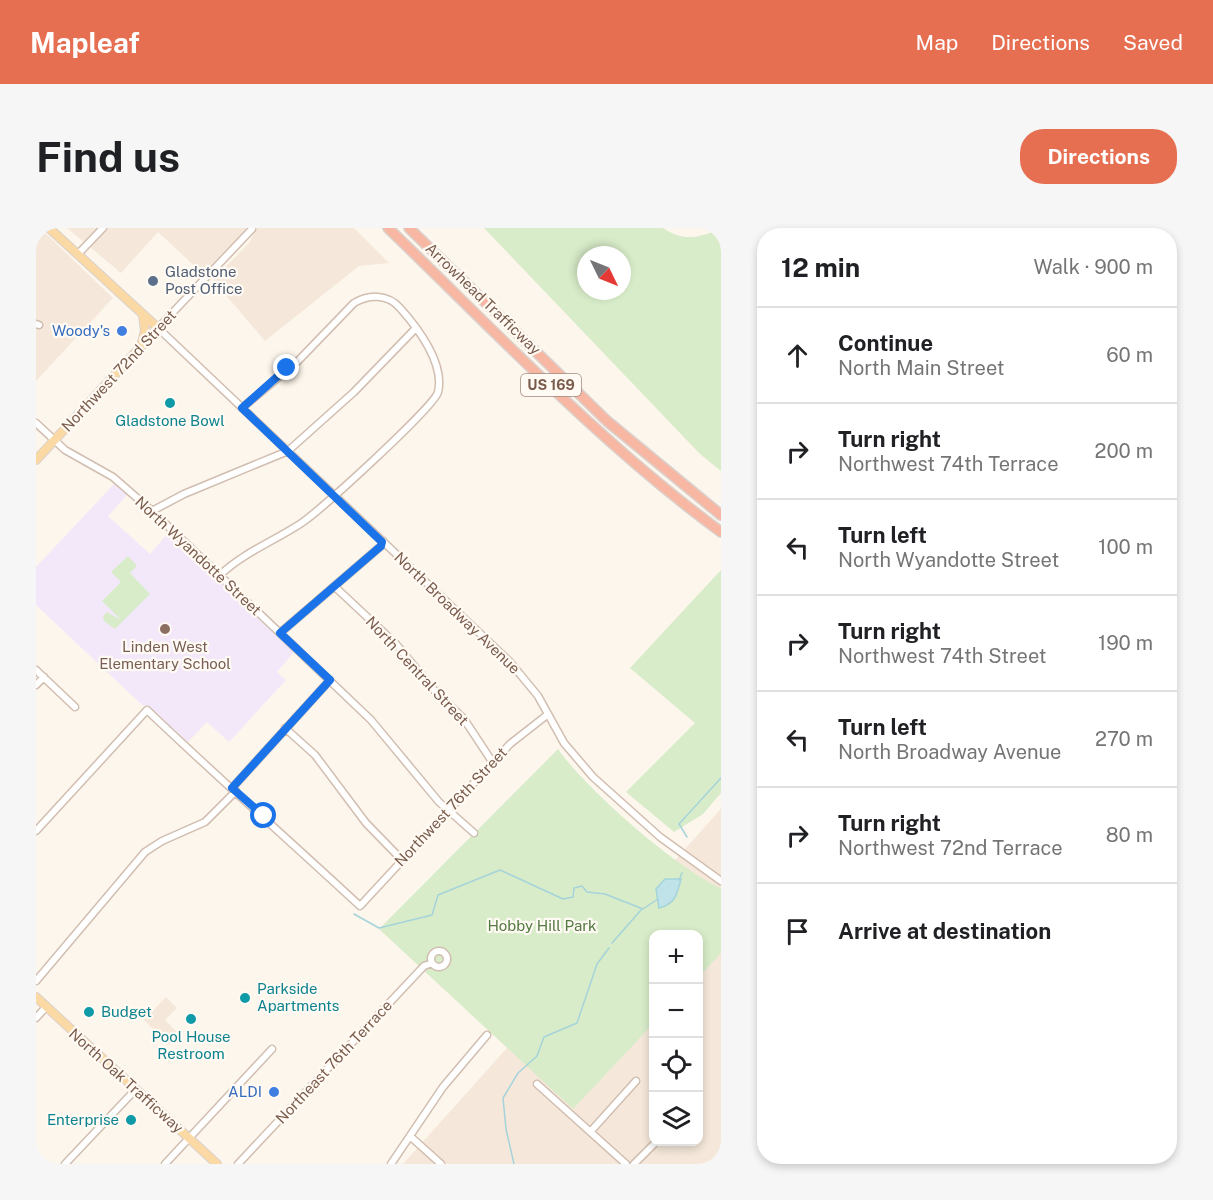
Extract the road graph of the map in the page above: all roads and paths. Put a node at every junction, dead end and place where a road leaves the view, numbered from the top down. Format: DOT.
graph roads {
  1 [pos="50,228"];
  2 [pos="103,228"];
  3 [pos="388,228"];
  4 [pos="409,228"];
  5 [pos="252,229"];
  6 [pos="78,254"];
  7 [pos="143,315"];
  8 [pos="158,328"];
  9 [pos="415,329"];
  10 [pos="140,347"];
  11 [pos="242,408"];
  12 [pos="36,423"];
  13 [pos="54,440"];
  14 [pos="288,451"];
  15 [pos="36,460"];
  16 [pos="335,496"];
  17 [pos="152,511"];
  18 [pos="721,514"];
  19 [pos="721,532"];
  20 [pos="382,542"];
  21 [pos="219,575"];
  22 [pos="333,586"];
  23 [pos="280,633"];
  24 [pos="36,670"];
  25 [pos="44,677"];
  26 [pos="330,680"];
  27 [pos="36,685"];
  28 [pos="75,707"];
  29 [pos="548,715"];
  30 [pos="285,728"];
  31 [pos="493,763"];
  32 [pos="234,789"];
  33 [pos="449,810"];
  34 [pos="36,831"];
  35 [pos="474,833"];
  36 [pos="402,860"];
  37 [pos="721,880"];
  38 [pos="432,963"];
  39 [pos="36,981"];
  40 [pos="36,997"];
  41 [pos="46,1007"];
  42 [pos="36,1018"];
  43 [pos="487,1035"];
  44 [pos="272,1049"];
  45 [pos="636,1081"];
  46 [pos="537,1084"];
  47 [pos="136,1089"];
  48 [pos="591,1131"];
  49 [pos="411,1137"];
  50 [pos="190,1139"];
  51 [pos="652,1146"];
  52 [pos="721,1160"];
  53 [pos="65,1164"];
  54 [pos="165,1164"];
  55 [pos="217,1164"];
  56 [pos="238,1164"];
  57 [pos="391,1164"];
  58 [pos="441,1164"];
  59 [pos="626,1164"];
  60 [pos="634,1164"];
  61 [pos="717,1164"];
  1 -- 6 [label="main road, North Broadway Avenue"];
  2 -- 6 [label="street"];
  3 -- 19 [label="highway, Arrowhead Trafficway / US 169"];
  4 -- 18 [label="highway, Arrowhead Trafficway / US 169"];
  5 -- 8 [label="street, Northwest 72nd Street"];
  6 -- 7 [label="main road, North Broadway Avenue"];
  7 -- 8 [label="main road, North Broadway Avenue"];
  7 -- 10 [label="main road"];
  8 -- 10 [label="main road, Northwest 72nd Street"];
  8 -- 11 [label="street, North Broadway Avenue"];
  9 -- 11 [label="street"];
  9 -- 14 [label="street"];
  9 -- 16 [label="street"];
  10 -- 13 [label="main road, Northwest 72nd Street"];
  11 -- 14 [label="street, North Broadway Avenue"];
  12 -- 13 [label="street, North Wyandotte Street"];
  13 -- 15 [label="main road, Northwest 72nd Street"];
  13 -- 17 [label="street, North Wyandotte Street"];
  14 -- 16 [label="street, North Broadway Avenue"];
  14 -- 17 [label="street"];
  16 -- 20 [label="street, North Broadway Avenue"];
  16 -- 21 [label="street"];
  17 -- 21 [label="street, North Wyandotte Street"];
  20 -- 22 [label="street"];
  20 -- 29 [label="street, North Broadway Avenue"];
  21 -- 23 [label="street, North Wyandotte Street"];
  22 -- 23 [label="street"];
  22 -- 31 [label="street, North Central Street"];
  23 -- 26 [label="street, North Wyandotte Street"];
  24 -- 25 [label="street"];
  25 -- 27 [label="street"];
  25 -- 28 [label="street"];
  26 -- 30 [label="street"];
  26 -- 33 [label="street, North Wyandotte Street"];
  29 -- 31 [label="street, Northwest 76th Street"];
  29 -- 37 [label="street, North Broadway Avenue"];
  30 -- 32 [label="street"];
  30 -- 36 [label="street"];
  31 -- 33 [label="street, Northwest 76th Street"];
  32 -- 34 [label="street"];
  32 -- 36 [label="street, Northwest 76th Street"];
  32 -- 39 [label="street"];
  33 -- 35 [label="street, North Wyandotte Street"];
  33 -- 36 [label="street, Northwest 76th Street"];
  38 -- 56 [label="street, Northeast 76th Terrace"];
  40 -- 41 [label="main road, North Oak Trafficway"];
  41 -- 42 [label="street"];
  41 -- 47 [label="main road, North Oak Trafficway"];
  43 -- 49 [label="street"];
  44 -- 50 [label="street"];
  45 -- 48 [label="street"];
  46 -- 48 [label="street"];
  47 -- 50 [label="main road, North Oak Trafficway"];
  47 -- 53 [label="street"];
  48 -- 59 [label="street"];
  49 -- 57 [label="street"];
  49 -- 58 [label="street"];
  50 -- 54 [label="street"];
  50 -- 55 [label="main road, North Oak Trafficway"];
  51 -- 60 [label="street"];
  52 -- 61 [label="street"];
}
